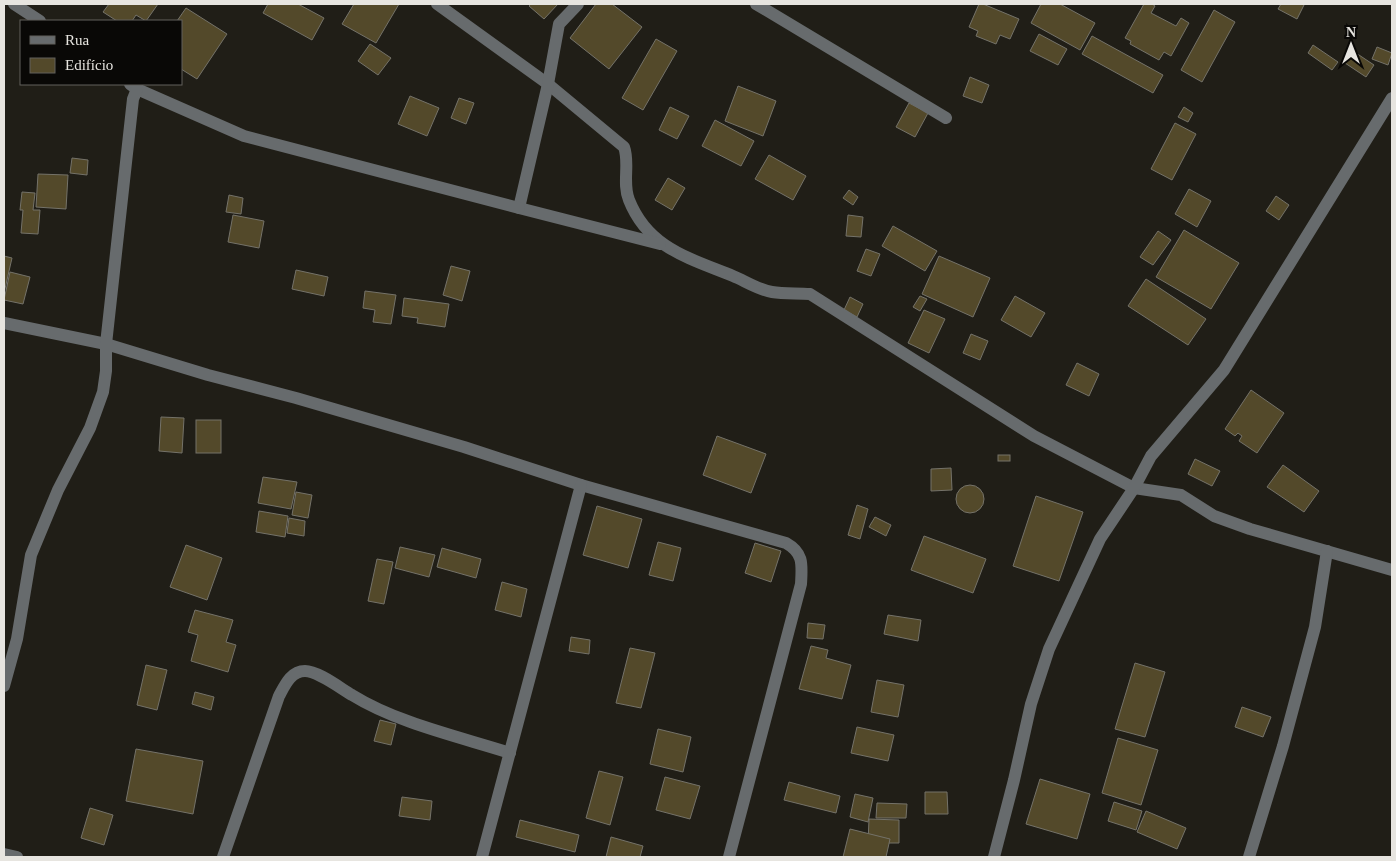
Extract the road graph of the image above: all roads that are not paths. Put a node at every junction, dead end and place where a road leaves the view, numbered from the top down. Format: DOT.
graph roads {
  1 [pos="14,4"];
  2 [pos="437,4"];
  3 [pos="578,4"];
  4 [pos="756,4"];
  5 [pos="38,20"];
  6 [pos="548,84"];
  7 [pos="133,86"];
  8 [pos="1392,98"];
  9 [pos="946,118"];
  10 [pos="519,208"];
  11 [pos="662,244"];
  12 [pos="4,323"];
  13 [pos="106,344"];
  14 [pos="581,485"];
  15 [pos="1134,488"];
  16 [pos="1327,551"];
  17 [pos="1392,570"];
  18 [pos="4,686"];
  19 [pos="510,753"];
  20 [pos="4,854"];
  21 [pos="17,857"];
  22 [pos="223,857"];
  23 [pos="482,857"];
  24 [pos="729,857"];
  25 [pos="994,857"];
  26 [pos="1249,857"];
  1 -- 5 [label="street"];
  2 -- 6 [label="street"];
  3 -- 6 [label="street"];
  4 -- 9 [label="street"];
  6 -- 10 [label="street"];
  6 -- 11 [label="street"];
  7 -- 10 [label="street"];
  7 -- 13 [label="street"];
  8 -- 15 [label="street"];
  10 -- 11 [label="street"];
  11 -- 15 [label="street"];
  12 -- 13 [label="street"];
  13 -- 14 [label="street"];
  13 -- 18 [label="street"];
  14 -- 19 [label="street"];
  14 -- 24 [label="street"];
  15 -- 16 [label="street"];
  15 -- 25 [label="street"];
  16 -- 17 [label="street"];
  16 -- 26 [label="street"];
  19 -- 22 [label="street"];
  19 -- 23 [label="street"];
  20 -- 21 [label="street"];
}
